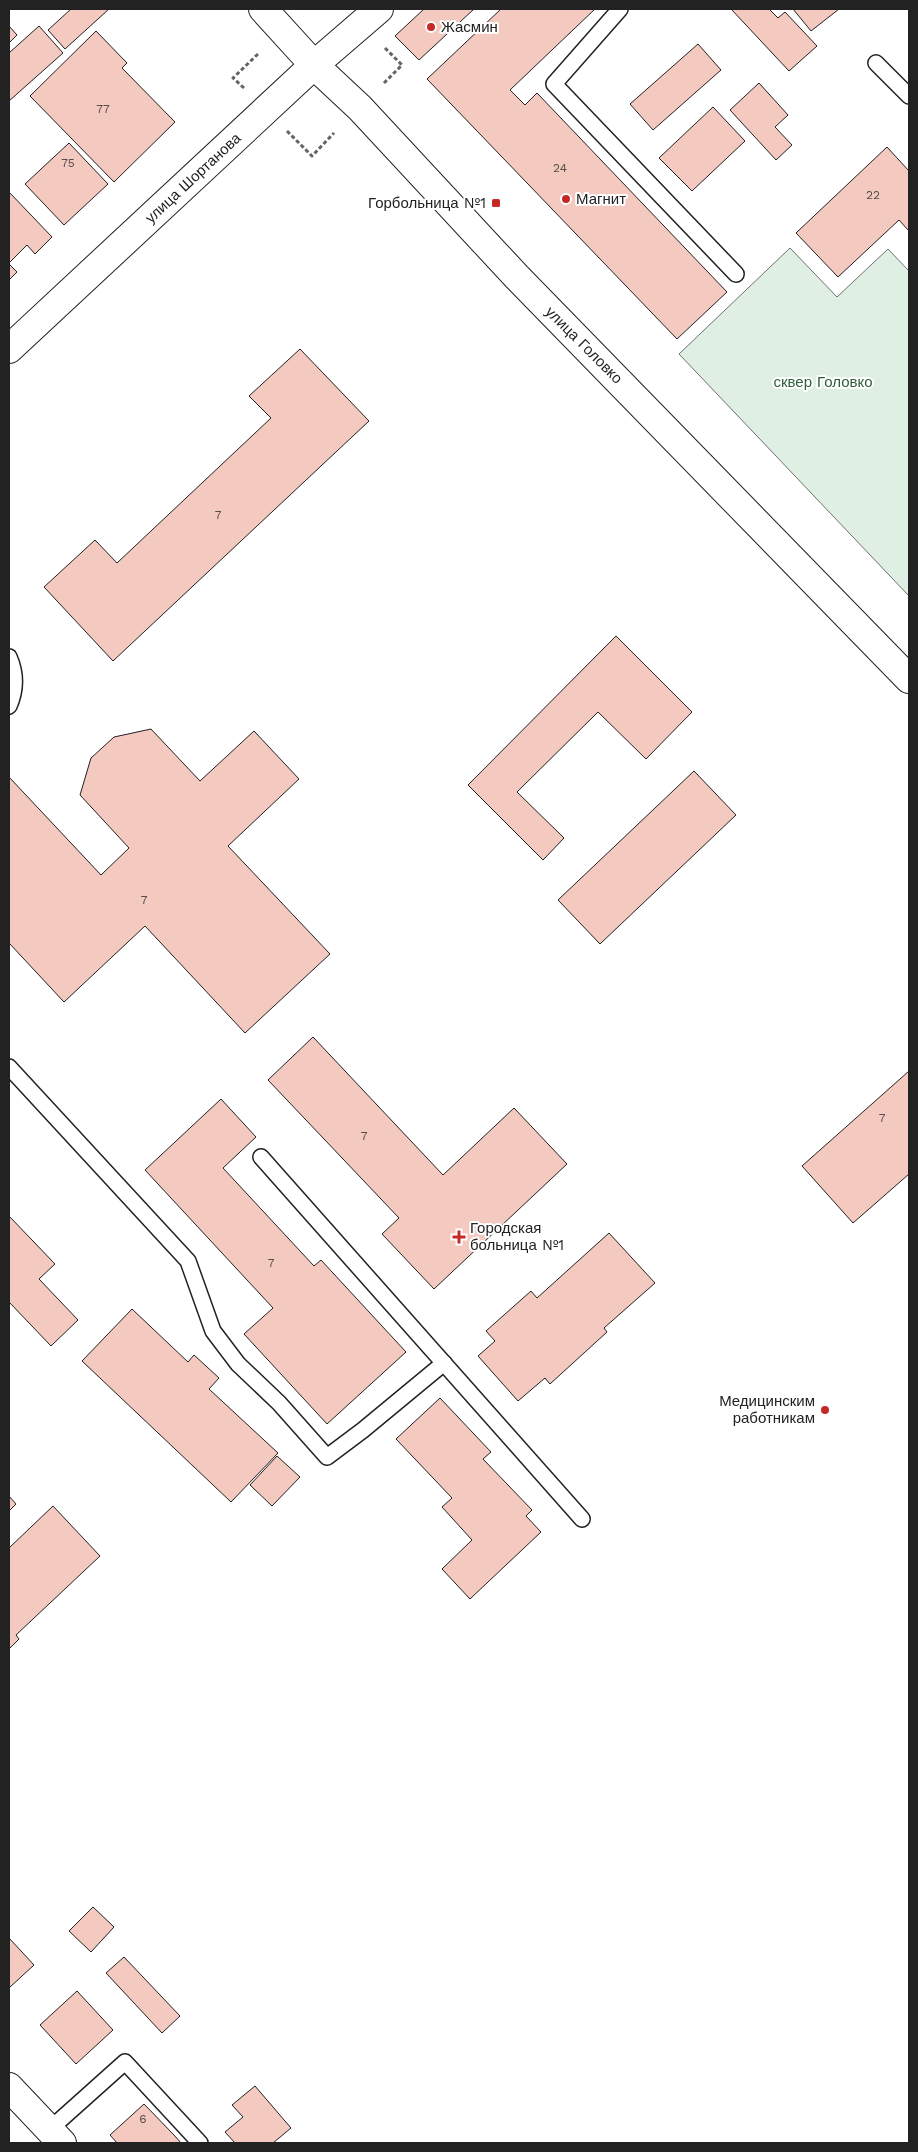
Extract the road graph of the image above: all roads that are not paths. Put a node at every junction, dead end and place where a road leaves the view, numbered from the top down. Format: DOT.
graph roads {
  1 [pos="262,9"];
  2 [pos="379,9"];
  3 [pos="620,9"];
  4 [pos="876,62"];
  5 [pos="314,64"];
  6 [pos="909,96"];
  7 [pos="736,274"];
  8 [pos="9,349"];
  9 [pos="9,657"];
  10 [pos="909,679"];
  11 [pos="9,706"];
  12 [pos="9,1067"];
  13 [pos="261,1157"];
  14 [pos="444,1363"];
  15 [pos="582,1520"];
  16 [pos="9,2087"];
  17 [pos="56,2137"];
  18 [pos="200,2143"];
  1 -- 5 [label="street, улица Головко"];
  2 -- 5 [label="street, улица Шортанова"];
  3 -- 7 [label="lane"];
  4 -- 6 [label="lane"];
  5 -- 8 [label="street, улица Шортанова"];
  5 -- 10 [label="street, улица Головко"];
  9 -- 11 [label="lane"];
  12 -- 14 [label="lane"];
  13 -- 14 [label="lane"];
  14 -- 15 [label="lane"];
  16 -- 17 [label="street"];
  17 -- 18 [label="lane"];
}
